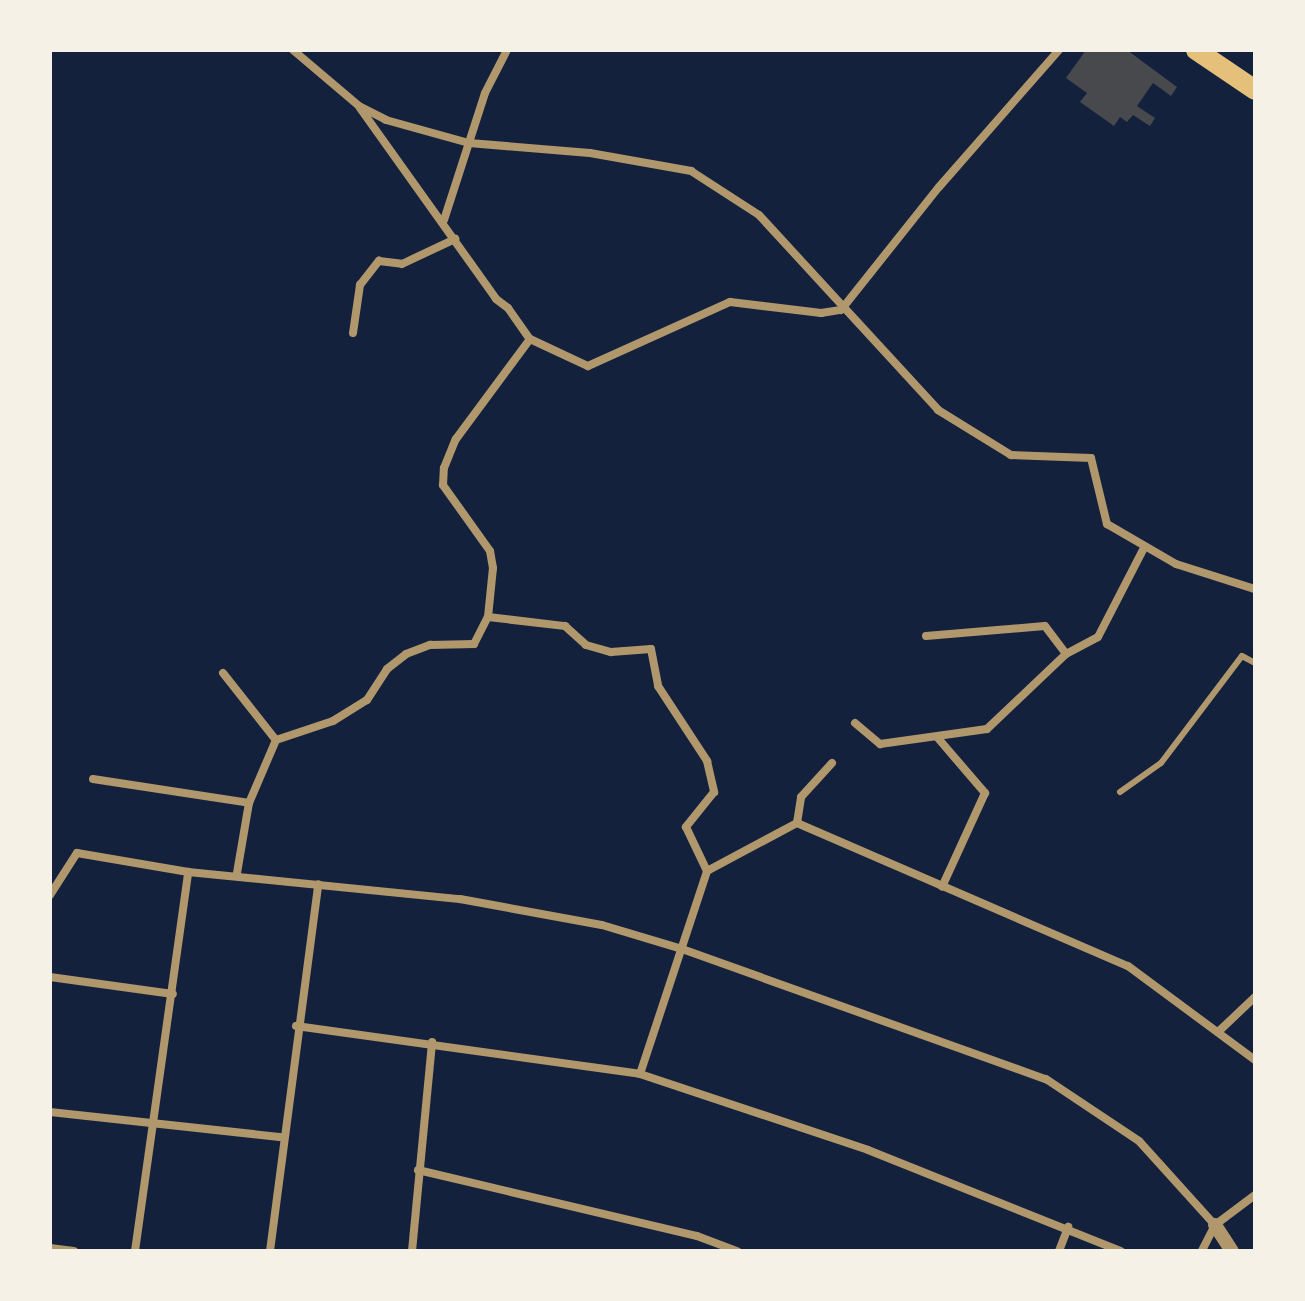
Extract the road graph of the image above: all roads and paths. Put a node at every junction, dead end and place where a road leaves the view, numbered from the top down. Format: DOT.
graph roads {
  1 [pos="293,50"];
  2 [pos="507,50"];
  3 [pos="1059,50"];
  4 [pos="1196,50"];
  5 [pos="1255,90"];
  6 [pos="359,106"];
  7 [pos="469,143"];
  8 [pos="444,220"];
  9 [pos="455,239"];
  10 [pos="841,310"];
  11 [pos="353,333"];
  12 [pos="530,339"];
  13 [pos="1145,546"];
  14 [pos="1255,589"];
  15 [pos="488,617"];
  16 [pos="926,636"];
  17 [pos="1066,654"];
  18 [pos="1255,663"];
  19 [pos="223,673"];
  20 [pos="855,723"];
  21 [pos="937,737"];
  22 [pos="276,740"];
  23 [pos="832,763"];
  24 [pos="93,779"];
  25 [pos="1120,792"];
  26 [pos="249,803"];
  27 [pos="797,823"];
  28 [pos="707,871"];
  29 [pos="188,872"];
  30 [pos="237,873"];
  31 [pos="318,884"];
  32 [pos="942,887"];
  33 [pos="50,895"];
  34 [pos="682,949"];
  35 [pos="50,977"];
  36 [pos="173,994"];
  37 [pos="1255,997"];
  38 [pos="296,1026"];
  39 [pos="1218,1032"];
  40 [pos="432,1042"];
  41 [pos="1255,1060"];
  42 [pos="640,1074"];
  43 [pos="50,1112"];
  44 [pos="152,1121"];
  45 [pos="282,1137"];
  46 [pos="418,1170"];
  47 [pos="1255,1195"];
  48 [pos="1215,1225"];
  49 [pos="1068,1227"];
  50 [pos="50,1248"];
  51 [pos="74,1251"];
  52 [pos="135,1251"];
  53 [pos="270,1251"];
  54 [pos="412,1251"];
  55 [pos="737,1251"];
  56 [pos="1059,1251"];
  57 [pos="1121,1251"];
  58 [pos="1202,1251"];
  59 [pos="1232,1251"];
  1 -- 6 [label="street"];
  2 -- 7 [label="street"];
  3 -- 10 [label="street"];
  4 -- 5 [label="main road"];
  6 -- 7 [label="street"];
  6 -- 8 [label="street"];
  7 -- 8 [label="street"];
  7 -- 10 [label="street"];
  8 -- 9 [label="street"];
  9 -- 11 [label="street"];
  9 -- 12 [label="street"];
  10 -- 12 [label="street"];
  10 -- 13 [label="street"];
  12 -- 15 [label="street"];
  13 -- 14 [label="street"];
  13 -- 17 [label="street"];
  15 -- 22 [label="street"];
  15 -- 28 [label="street"];
  16 -- 17 [label="street"];
  17 -- 21 [label="street"];
  18 -- 25 [label="lane"];
  19 -- 22 [label="street"];
  20 -- 21 [label="street"];
  21 -- 32 [label="street"];
  22 -- 26 [label="street"];
  23 -- 27 [label="street"];
  24 -- 26 [label="street"];
  26 -- 30 [label="street"];
  27 -- 28 [label="street"];
  27 -- 32 [label="street"];
  28 -- 34 [label="street"];
  29 -- 30 [label="street"];
  29 -- 33 [label="street"];
  29 -- 36 [label="street"];
  30 -- 31 [label="street"];
  31 -- 34 [label="street"];
  31 -- 38 [label="street"];
  32 -- 39 [label="street"];
  34 -- 42 [label="street"];
  34 -- 48 [label="street"];
  35 -- 36 [label="street"];
  36 -- 44 [label="street"];
  37 -- 39 [label="street"];
  38 -- 40 [label="street"];
  38 -- 45 [label="street"];
  39 -- 41 [label="street"];
  40 -- 42 [label="street"];
  40 -- 46 [label="street"];
  42 -- 49 [label="street"];
  43 -- 44 [label="street"];
  44 -- 45 [label="street"];
  44 -- 52 [label="street"];
  45 -- 53 [label="street"];
  46 -- 54 [label="street"];
  46 -- 55 [label="street"];
  47 -- 48 [label="street"];
  48 -- 58 [label="street"];
  48 -- 59 [label="street"];
  49 -- 56 [label="street"];
  49 -- 57 [label="street"];
  50 -- 51 [label="street"];
}
